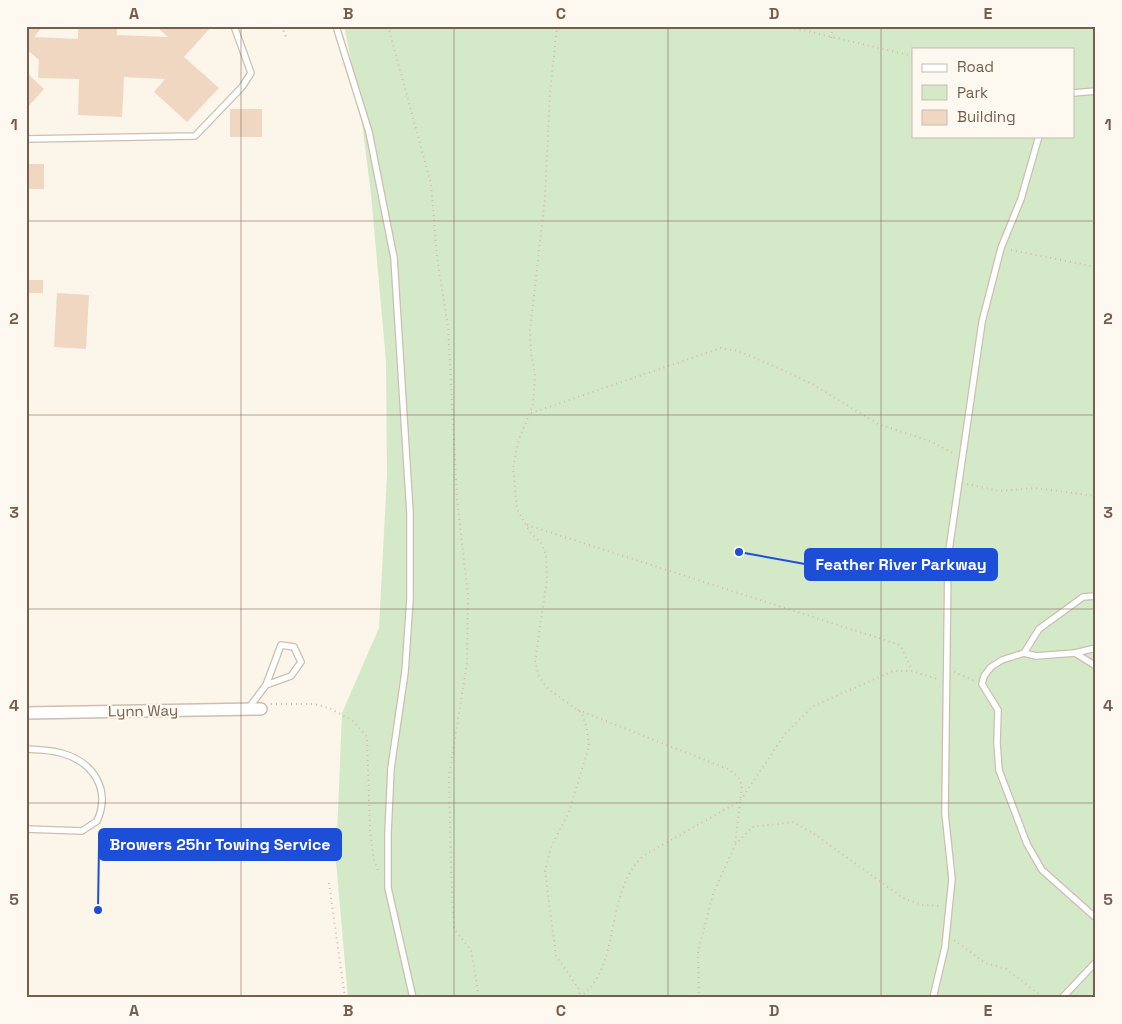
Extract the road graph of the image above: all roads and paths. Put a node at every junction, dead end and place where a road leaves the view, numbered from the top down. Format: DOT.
graph roads {
  1 [pos="234,26"];
  2 [pos="282,26"];
  3 [pos="336,26"];
  4 [pos="388,26"];
  5 [pos="557,26"];
  6 [pos="785,26"];
  7 [pos="833,26"];
  8 [pos="831,38"];
  9 [pos="287,40"];
  10 [pos="912,56"];
  11 [pos="1096,91"];
  12 [pos="1074,93"];
  13 [pos="1039,138"];
  14 [pos="26,139"];
  15 [pos="1001,248"];
  16 [pos="1096,267"];
  17 [pos="529,413"];
  18 [pos="962,458"];
  19 [pos="958,482"];
  20 [pos="1096,496"];
  21 [pos="526,525"];
  22 [pos="1096,596"];
  23 [pos="1096,648"];
  24 [pos="1024,653"];
  25 [pos="1075,653"];
  26 [pos="1096,666"];
  27 [pos="948,669"];
  28 [pos="912,670"];
  29 [pos="948,681"];
  30 [pos="982,684"];
  31 [pos="266,685"];
  32 [pos="248,709"];
  33 [pos="261,709"];
  34 [pos="576,709"];
  35 [pos="26,713"];
  36 [pos="26,749"];
  37 [pos="740,801"];
  38 [pos="26,829"];
  39 [pos="735,845"];
  40 [pos="329,883"];
  41 [pos="388,888"];
  42 [pos="949,907"];
  43 [pos="1096,918"];
  44 [pos="946,934"];
  45 [pos="1096,962"];
  46 [pos="345,998"];
  47 [pos="413,998"];
  48 [pos="479,998"];
  49 [pos="580,998"];
  50 [pos="699,998"];
  51 [pos="933,998"];
  52 [pos="1044,998"];
  53 [pos="1062,998"];
  1 -- 14 [label="lane"];
  2 -- 9 [label="path"];
  3 -- 41 [label="lane"];
  4 -- 48 [label="path"];
  5 -- 17 [label="path"];
  6 -- 8 [label="path"];
  7 -- 8 [label="path"];
  8 -- 10 [label="path"];
  11 -- 12 [label="lane"];
  13 -- 15 [label="lane"];
  15 -- 16 [label="path"];
  15 -- 18 [label="lane"];
  17 -- 18 [label="path"];
  17 -- 21 [label="path"];
  18 -- 19 [label="lane"];
  19 -- 20 [label="path"];
  19 -- 27 [label="lane"];
  21 -- 28 [label="path"];
  21 -- 34 [label="path"];
  22 -- 24 [label="lane"];
  23 -- 25 [label="lane"];
  24 -- 25 [label="lane"];
  24 -- 30 [label="lane"];
  25 -- 26 [label="lane"];
  27 -- 29 [label="lane"];
  27 -- 30 [label="path"];
  28 -- 29 [label="path"];
  28 -- 37 [label="path"];
  29 -- 42 [label="lane"];
  30 -- 43 [label="lane"];
  31 -- 31 [label="lane"];
  31 -- 32 [label="lane"];
  32 -- 33 [label="street, Lynn Way"];
  32 -- 35 [label="street, Lynn Way"];
  33 -- 41 [label="path"];
  34 -- 37 [label="path"];
  34 -- 49 [label="path"];
  36 -- 38 [label="lane"];
  37 -- 39 [label="path"];
  37 -- 49 [label="path"];
  39 -- 42 [label="path"];
  39 -- 50 [label="path"];
  40 -- 46 [label="path"];
  41 -- 47 [label="lane"];
  42 -- 44 [label="lane"];
  44 -- 51 [label="lane"];
  44 -- 52 [label="path"];
  45 -- 53 [label="lane"];
}
